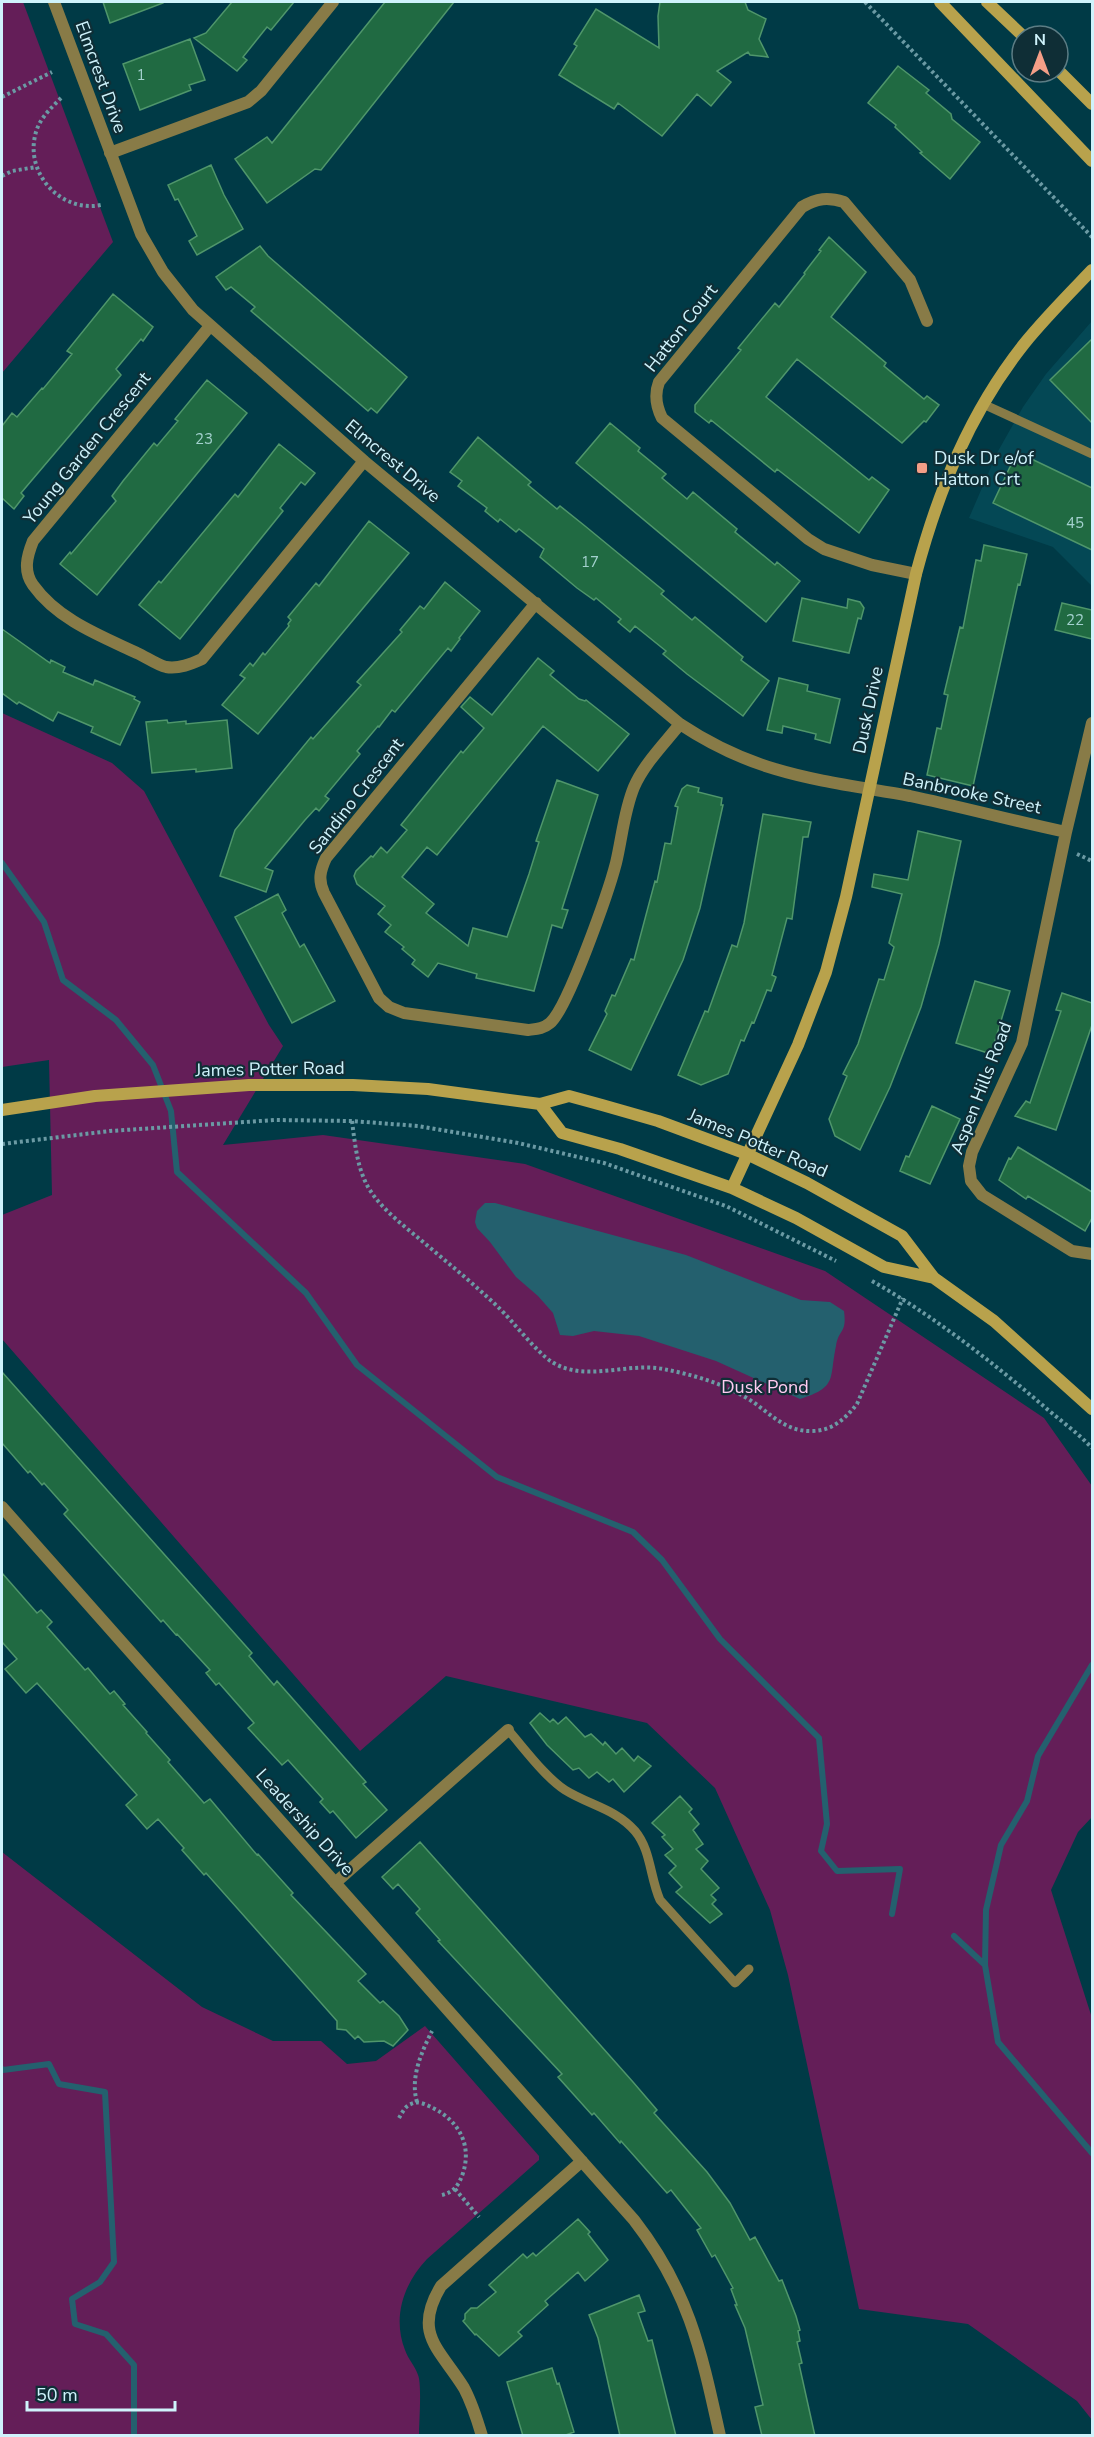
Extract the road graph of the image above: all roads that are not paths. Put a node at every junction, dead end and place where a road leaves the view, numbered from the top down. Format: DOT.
graph roads {
  1 [pos="54,2"];
  2 [pos="333,2"];
  3 [pos="940,2"];
  4 [pos="987,2"];
  5 [pos="1010,24"];
  6 [pos="1070,82"];
  7 [pos="1092,104"];
  8 [pos="110,153"];
  9 [pos="1092,161"];
  10 [pos="1092,270"];
  11 [pos="927,321"];
  12 [pos="210,326"];
  13 [pos="983,404"];
  14 [pos="1092,454"];
  15 [pos="364,461"];
  16 [pos="916,574"];
  17 [pos="536,603"];
  18 [pos="1092,723"];
  19 [pos="680,724"];
  20 [pos="870,789"];
  21 [pos="1066,832"];
  22 [pos="540,1104"];
  23 [pos="2,1110"];
  24 [pos="747,1154"];
  25 [pos="732,1188"];
  26 [pos="1092,1254"];
  27 [pos="934,1278"];
  28 [pos="1092,1408"];
  29 [pos="2,1507"];
  30 [pos="508,1730"];
  31 [pos="335,1883"];
  32 [pos="749,1969"];
  33 [pos="582,2161"];
  34 [pos="482,2436"];
  35 [pos="720,2436"];
  1 -- 8 [label="street, Elmcrest Drive"];
  2 -- 8 [label="street"];
  3 -- 9 [label="main road"];
  4 -- 5 [label="main road"];
  6 -- 7 [label="main road"];
  8 -- 12 [label="street, Elmcrest Drive"];
  10 -- 13 [label="main road, Dusk Drive"];
  11 -- 16 [label="street, Hatton Court"];
  12 -- 15 [label="street, Elmcrest Drive"];
  12 -- 15 [label="street, Young Garden Crescent"];
  13 -- 14 [label="lane"];
  13 -- 16 [label="main road, Dusk Drive"];
  15 -- 17 [label="street, Elmcrest Drive"];
  16 -- 20 [label="main road, Dusk Drive"];
  17 -- 19 [label="street, Elmcrest Drive"];
  17 -- 19 [label="street, Sandino Crescent"];
  18 -- 21 [label="street, Aspen Hills Road"];
  19 -- 20 [label="street, Elmcrest Drive"];
  20 -- 21 [label="street, Banbrooke Street"];
  20 -- 24 [label="main road, Dusk Drive"];
  21 -- 26 [label="street, Aspen Hills Road"];
  22 -- 23 [label="main road, James Potter Road"];
  22 -- 24 [label="main road, James Potter Road"];
  22 -- 25 [label="main road, James Potter Road"];
  24 -- 25 [label="main road, Dusk Drive"];
  24 -- 27 [label="main road, James Potter Road"];
  25 -- 27 [label="main road, James Potter Road"];
  27 -- 28 [label="main road, James Potter Road"];
  29 -- 31 [label="street, Leadership Drive"];
  30 -- 31 [label="street"];
  30 -- 32 [label="lane"];
  31 -- 33 [label="street, Leadership Drive"];
  33 -- 34 [label="street"];
  33 -- 35 [label="street, Leadership Drive"];
}
